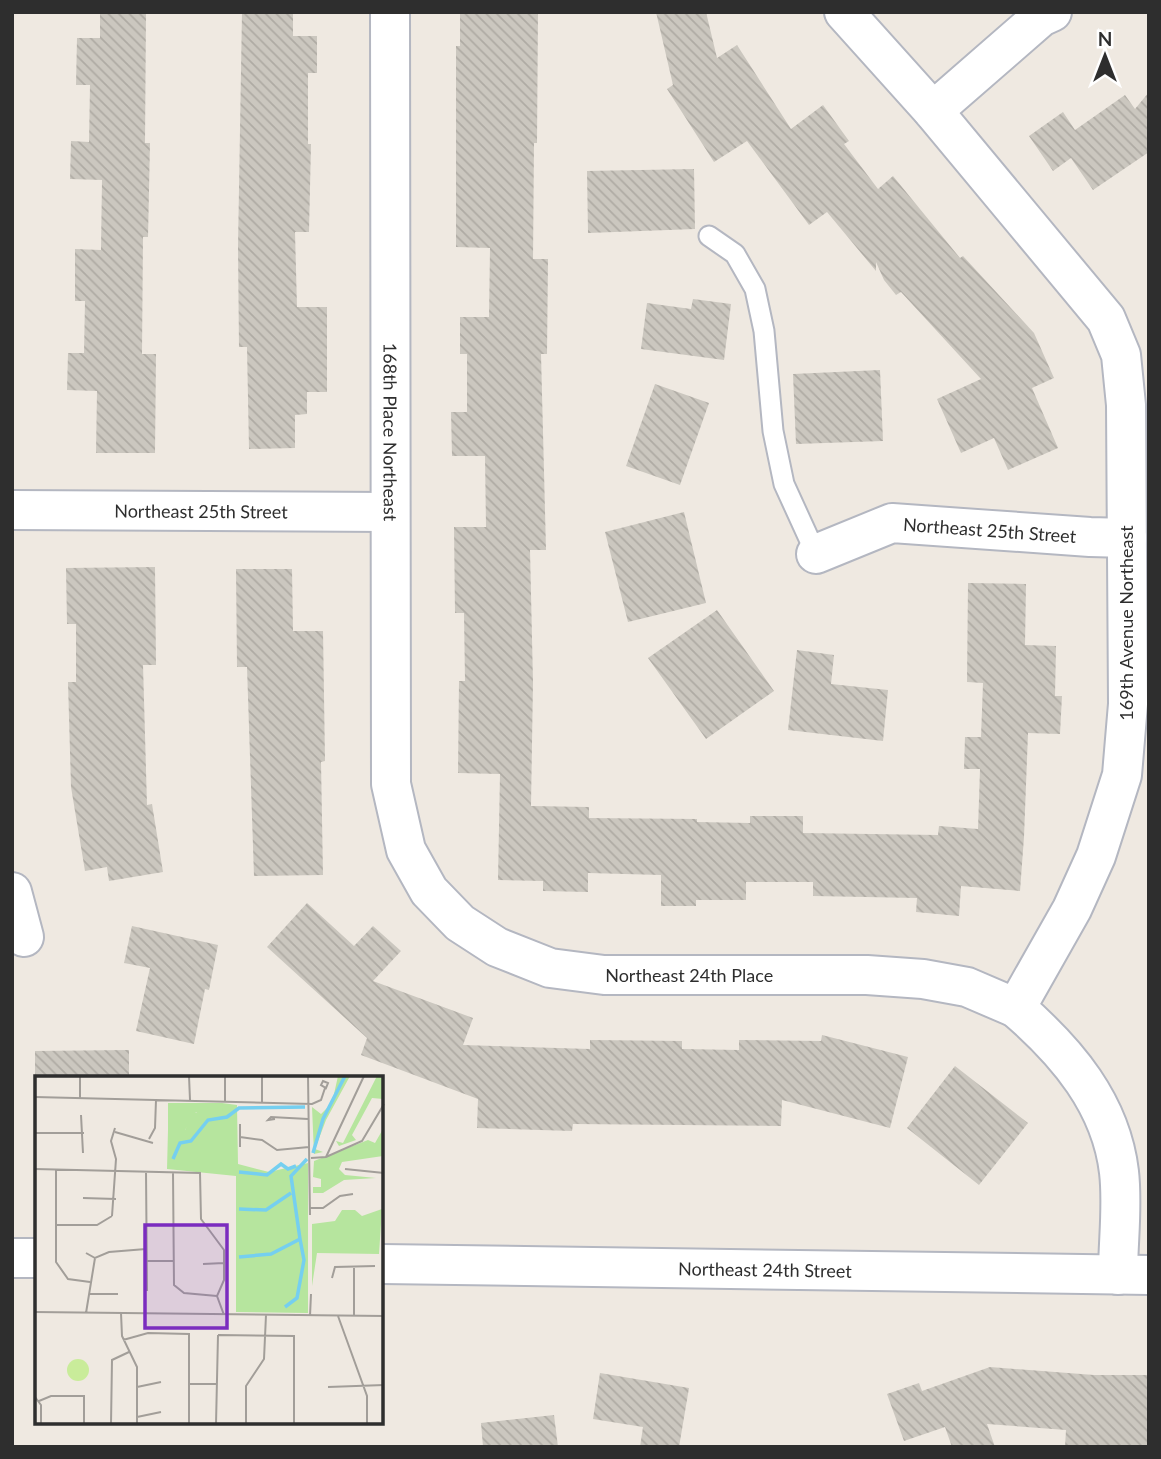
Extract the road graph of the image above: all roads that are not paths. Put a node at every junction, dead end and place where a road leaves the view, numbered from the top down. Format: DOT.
graph roads {
  1 [pos="390,12"];
  2 [pos="844,12"];
  3 [pos="1052,12"];
  4 [pos="933,111"];
  5 [pos="709,236"];
  6 [pos="12,510"];
  7 [pos="389,512"];
  8 [pos="1127,538"];
  9 [pos="816,554"];
  10 [pos="406,850"];
  11 [pos="12,892"];
  12 [pos="24,937"];
  13 [pos="1016,1008"];
  14 [pos="12,1258"];
  15 [pos="35,1258"];
  16 [pos="383,1264"];
  17 [pos="1133,1275"];
  1 -- 7 [label="street, 168th Place Northeast"];
  2 -- 4 [label="street, 169th Avenue Northeast"];
  3 -- 4 [label="street"];
  4 -- 8 [label="street, 169th Avenue Northeast"];
  5 -- 9 [label="lane"];
  6 -- 7 [label="street, Northeast 25th Street"];
  7 -- 10 [label="street, 168th Place Northeast"];
  8 -- 9 [label="street, Northeast 25th Street"];
  8 -- 13 [label="street, 169th Avenue Northeast"];
  10 -- 13 [label="street, Northeast 24th Place"];
  11 -- 12 [label="street"];
  13 -- 17 [label="street"];
  14 -- 15 [label="street"];
  16 -- 17 [label="street, Northeast 24th Street"];
}
